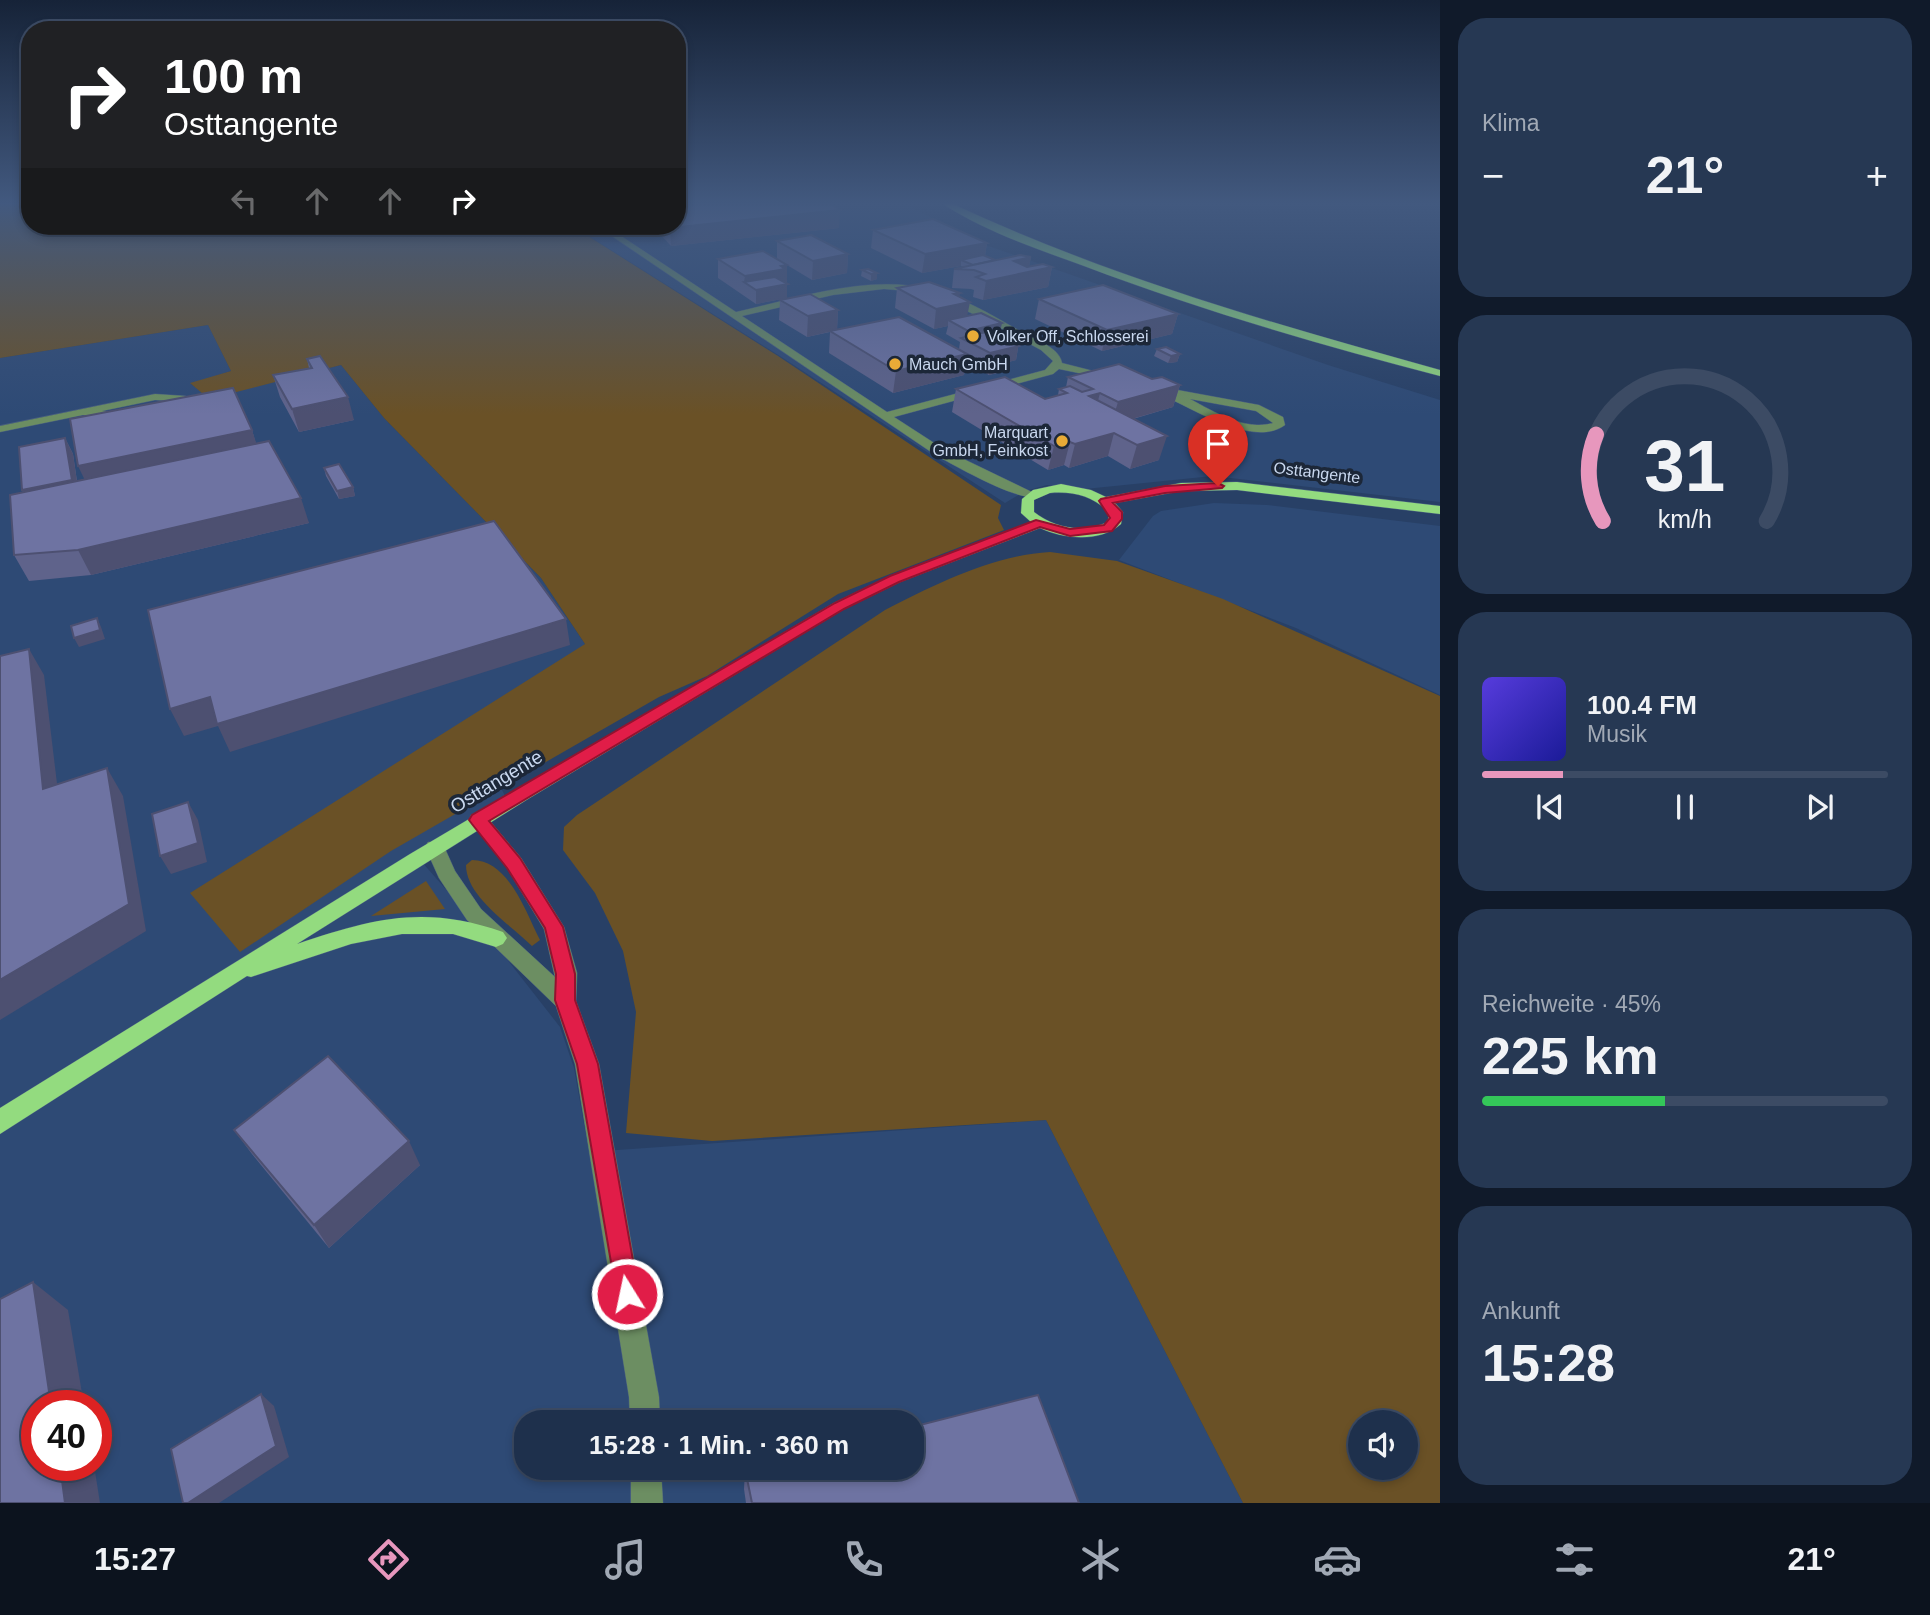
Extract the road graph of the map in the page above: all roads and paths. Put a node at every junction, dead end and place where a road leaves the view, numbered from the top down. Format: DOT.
graph roads {
  1 [pos="673,274"];
  2 [pos="1120,274"];
  3 [pos="735,315"];
  4 [pos="1057,365"];
  5 [pos="1440,373"];
  6 [pos="1121,379"];
  7 [pos="1147,386"];
  8 [pos="1172,393"];
  9 [pos="83,412"];
  10 [pos="884,416"];
  11 [pos="138,420"];
  12 [pos="164,421"];
  13 [pos="0,429"];
  14 [pos="1032,495"];
  15 [pos="1105,501"];
  16 [pos="1440,510"];
  17 [pos="1040,523"];
  18 [pos="478,820"];
  19 [pos="435,847"];
  20 [pos="496,938"];
  21 [pos="225,976"];
  22 [pos="565,1000"];
  23 [pos="0,1122"];
  24 [pos="644,1410"];
  25 [pos="646,1480"];
  26 [pos="647,1503"];
  1 -- 3 [label="street"];
  2 -- 5 [label="main road"];
  3 -- 4 [label="street"];
  3 -- 10 [label="street"];
  4 -- 6 [label="street"];
  4 -- 10 [label="street"];
  7 -- 8 [label="street"];
  8 -- 8 [label="street"];
  9 -- 11 [label="street"];
  9 -- 12 [label="street"];
  9 -- 13 [label="street"];
  10 -- 14 [label="street"];
  14 -- 15 [label="main road, Osttangente"];
  14 -- 17 [label="main road"];
  15 -- 16 [label="main road, Osttangente"];
  15 -- 17 [label="main road"];
  17 -- 18 [label="main road, Osttangente"];
  18 -- 19 [label="main road, Osttangente"];
  18 -- 22 [label="street"];
  19 -- 20 [label="street"];
  19 -- 21 [label="main road, Osttangente"];
  20 -- 21 [label="main road"];
  20 -- 22 [label="street"];
  21 -- 23 [label="main road, Osttangente"];
  22 -- 24 [label="street"];
  25 -- 26 [label="street"];
}
